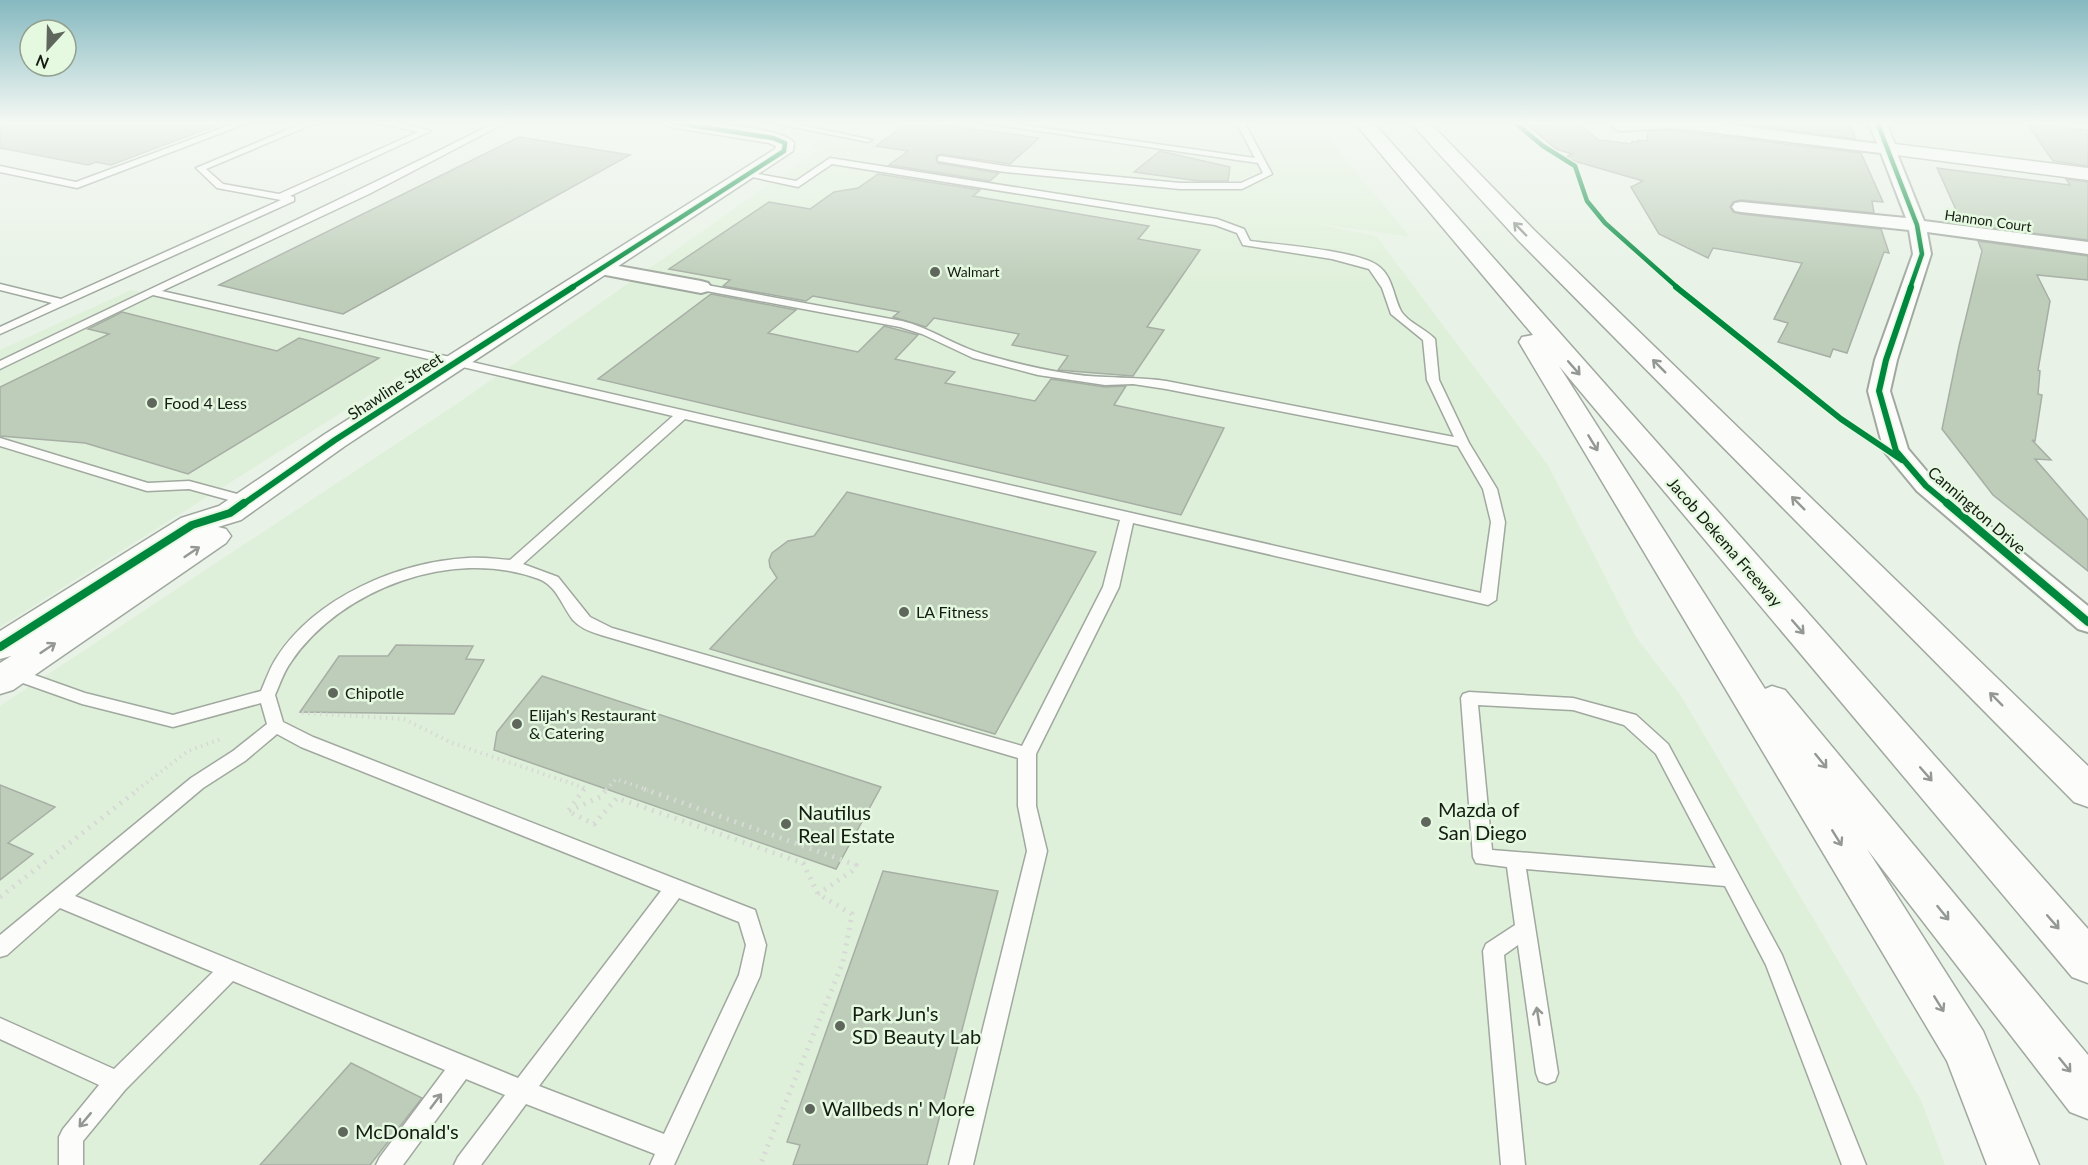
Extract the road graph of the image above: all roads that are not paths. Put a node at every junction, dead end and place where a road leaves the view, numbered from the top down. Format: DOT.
graph roads {
  1 [pos="35,176"];
  2 [pos="100,176"];
  3 [pos="209,176"];
  4 [pos="326,176"];
  5 [pos="397,176"];
  6 [pos="745,176"];
  7 [pos="755,176"];
  8 [pos="809,176"];
  9 [pos="928,176"];
  10 [pos="1085,176"];
  11 [pos="1263,176"];
  12 [pos="1409,176"];
  13 [pos="1470,176"];
  14 [pos="1898,176"];
  15 [pos="280,197"];
  16 [pos="1741,207"];
  17 [pos="1917,225"];
  18 [pos="2088,248"];
  19 [pos="1481,260"];
  20 [pos="602,269"];
  21 [pos="0,287"];
  22 [pos="701,287"];
  23 [pos="153,292"];
  24 [pos="63,303"];
  25 [pos="0,331"];
  26 [pos="459,361"];
  27 [pos="0,365"];
  28 [pos="684,413"];
  29 [pos="0,442"];
  30 [pos="1462,443"];
  31 [pos="238,507"];
  32 [pos="1128,516"];
  33 [pos="514,564"];
  34 [pos="1668,566"];
  35 [pos="2088,622"];
  36 [pos="4,667"];
  37 [pos="267,694"];
  38 [pos="274,722"];
  39 [pos="2038,740"];
  40 [pos="1027,754"];
  41 [pos="2088,759"];
  42 [pos="2088,791"];
  43 [pos="1515,859"];
  44 [pos="1731,878"];
  45 [pos="675,888"];
  46 [pos="58,898"];
  47 [pos="1525,929"];
  48 [pos="0,948"];
  49 [pos="2088,962"];
  50 [pos="230,970"];
  51 [pos="0,1028"];
  52 [pos="462,1065"];
  53 [pos="1547,1073"];
  54 [pos="117,1082"];
  55 [pos="522,1091"];
  56 [pos="2088,1094"];
  57 [pos="666,1156"];
  58 [pos="71,1165"];
  59 [pos="388,1165"];
  60 [pos="466,1165"];
  61 [pos="961,1165"];
  62 [pos="1513,1165"];
  63 [pos="1854,1165"];
  64 [pos="2013,1165"];
  1 -- 2 [label="lane"];
  3 -- 15 [label="lane"];
  4 -- 15 [label="lane"];
  5 -- 23 [label="lane"];
  6 -- 20 [label="main road, Shawline Street"];
  7 -- 8 [label="lane"];
  9 -- 30 [label="lane"];
  10 -- 11 [label="lane"];
  12 -- 19 [label="main road, Jacob Dekema Freeway"];
  39 -- 13 [label="main road, one-way"];
  14 -- 17 [label="street, Cannington Drive"];
  15 -- 24 [label="lane"];
  16 -- 17 [label="street, Hannon Court"];
  17 -- 18 [label="street, Hannon Court"];
  17 -- 35 [label="street, Cannington Drive"];
  19 -- 34 [label="main road, one-way"];
  19 -- 49 [label="main road, Jacob Dekema Freeway, one-way"];
  20 -- 22 [label="street"];
  20 -- 26 [label="main road, Shawline Street"];
  21 -- 24 [label="lane"];
  22 -- 30 [label="lane"];
  23 -- 26 [label="lane"];
  23 -- 27 [label="lane"];
  24 -- 25 [label="lane"];
  26 -- 28 [label="lane"];
  26 -- 31 [label="main road, Shawline Street"];
  28 -- 32 [label="lane"];
  28 -- 33 [label="lane"];
  29 -- 31 [label="lane"];
  30 -- 32 [label="lane"];
  31 -- 36 [label="main road, Shawline Street"];
  32 -- 40 [label="lane"];
  33 -- 37 [label="lane"];
  33 -- 40 [label="lane"];
  34 -- 56 [label="main road, one-way"];
  34 -- 64 [label="main road, one-way"];
  36 -- 37 [label="lane"];
  37 -- 38 [label="lane"];
  38 -- 45 [label="lane"];
  38 -- 46 [label="lane"];
  39 -- 41 [label="main road"];
  39 -- 42 [label="main road"];
  40 -- 61 [label="lane"];
  43 -- 44 [label="lane"];
  43 -- 44 [label="lane"];
  43 -- 47 [label="lane"];
  44 -- 63 [label="lane"];
  45 -- 55 [label="lane"];
  45 -- 57 [label="lane"];
  46 -- 48 [label="lane"];
  46 -- 50 [label="lane"];
  53 -- 47 [label="lane, one-way"];
  47 -- 62 [label="lane"];
  50 -- 52 [label="lane"];
  50 -- 54 [label="lane"];
  51 -- 54 [label="lane"];
  52 -- 55 [label="lane"];
  59 -- 52 [label="lane, one-way"];
  54 -- 58 [label="lane, one-way"];
  55 -- 57 [label="lane"];
  55 -- 60 [label="lane"];
}
